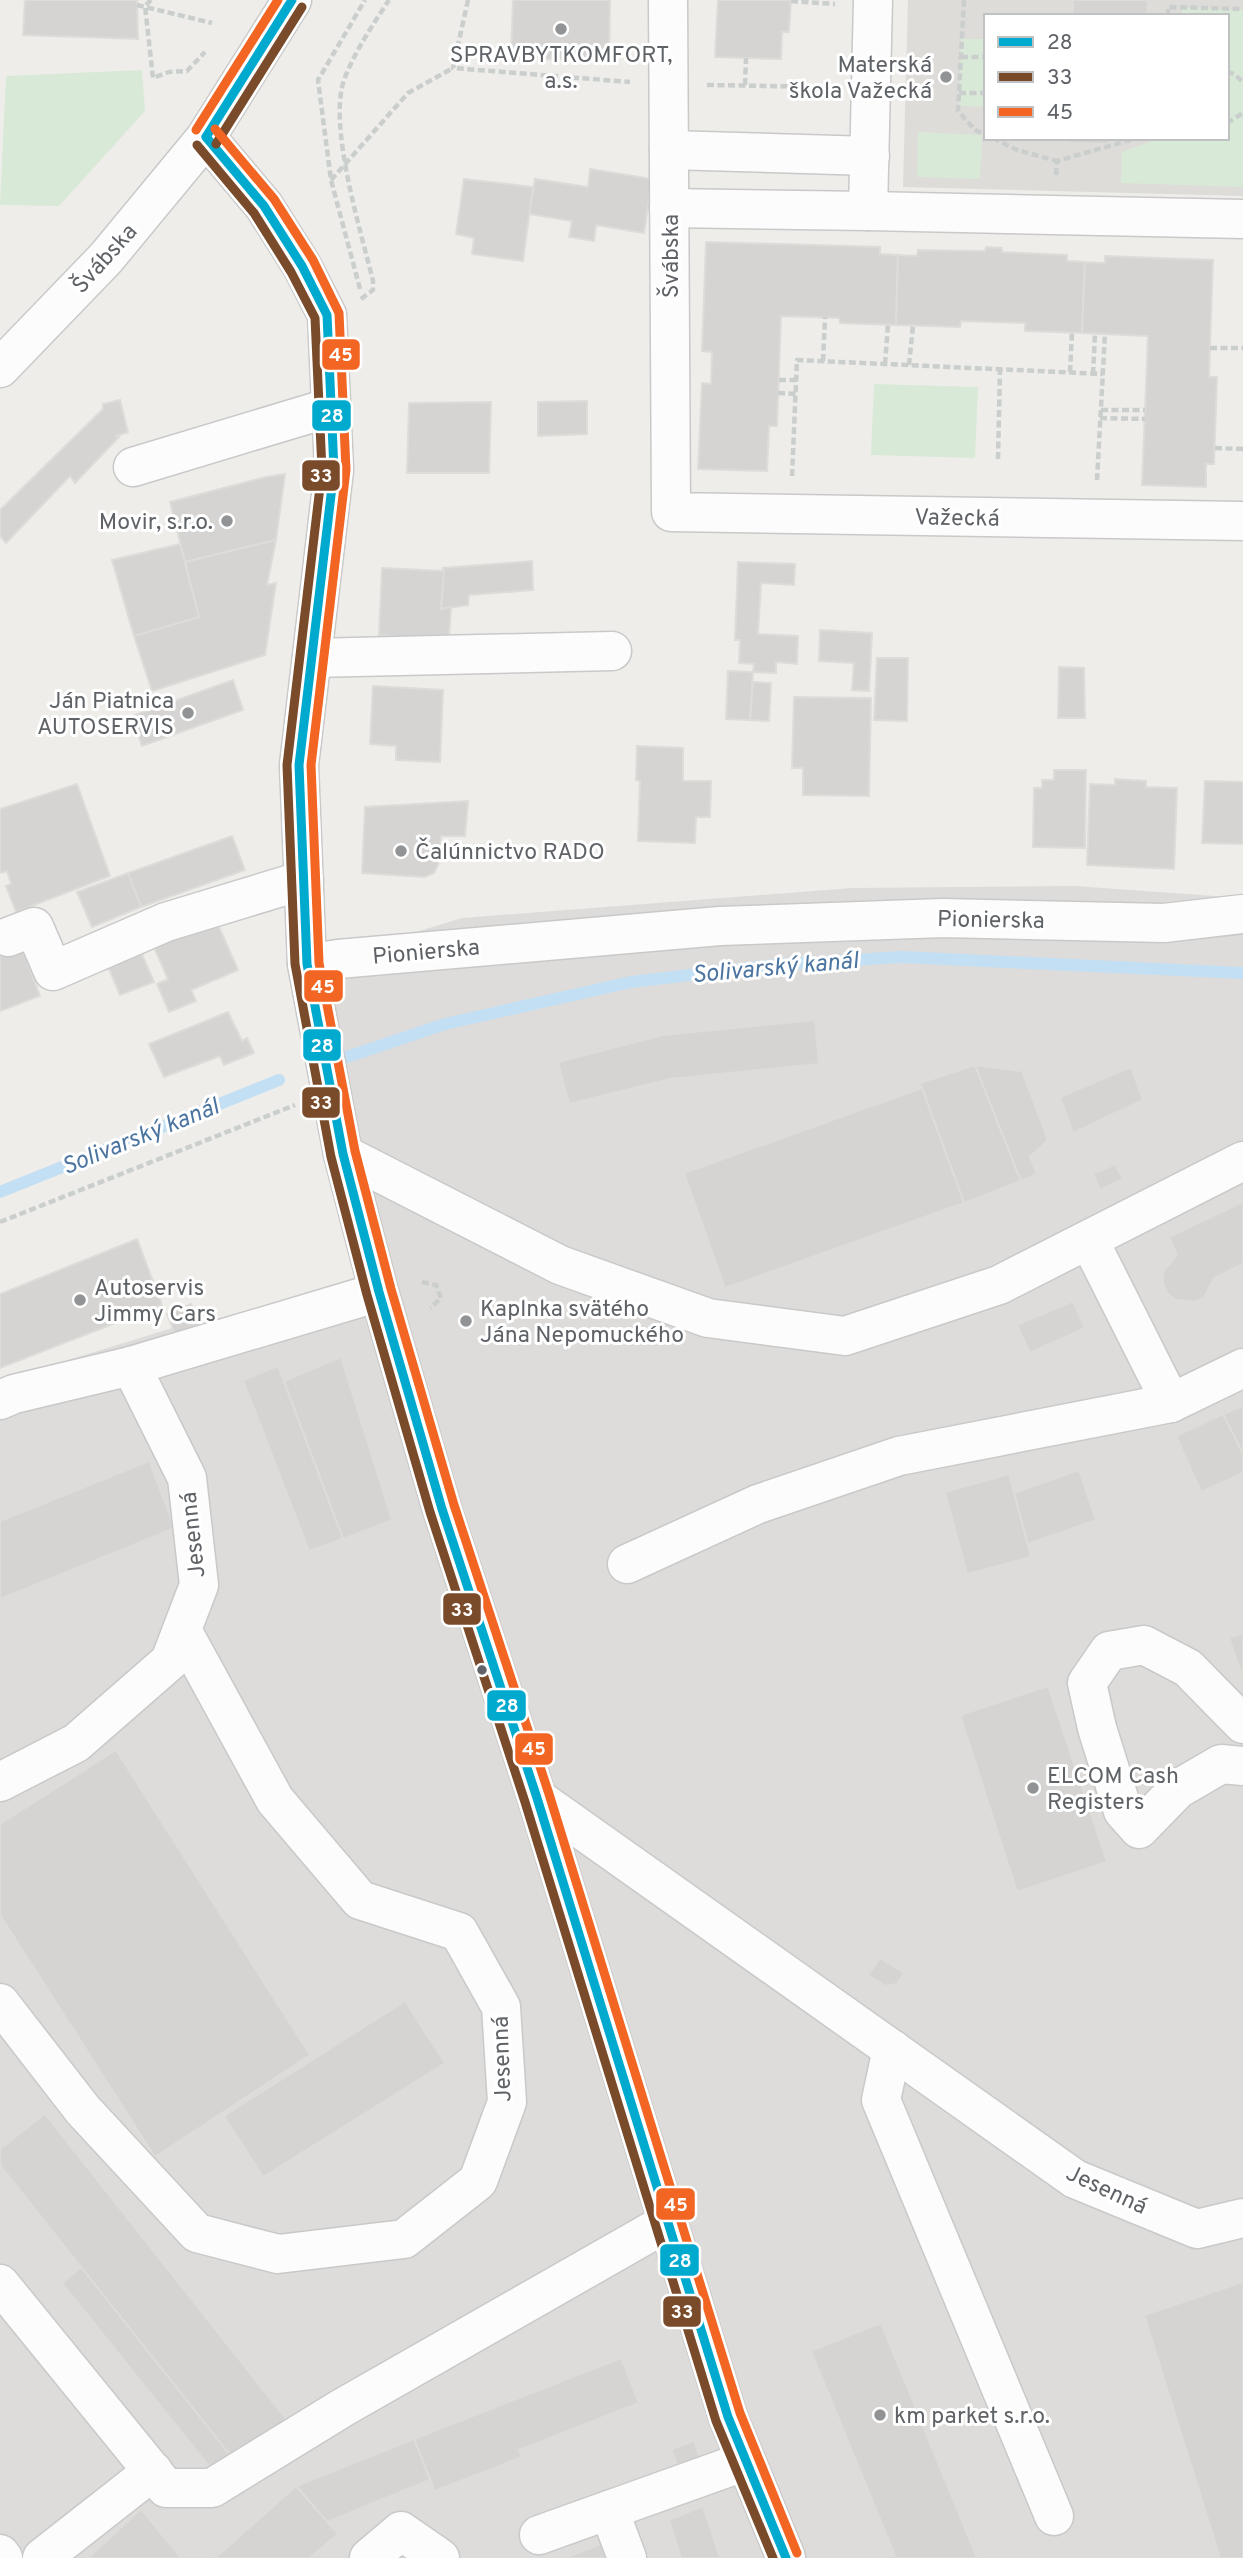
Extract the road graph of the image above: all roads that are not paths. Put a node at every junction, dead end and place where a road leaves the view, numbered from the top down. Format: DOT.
graph roads {
  1 [pos="292,0"];
  2 [pos="668,0"];
  3 [pos="858,2"];
  4 [pos="206,137"];
  5 [pos="669,150"];
  6 [pos="870,156"];
  7 [pos="669,208"];
  8 [pos="868,211"];
  9 [pos="1243,219"];
  10 [pos="0,368"];
  11 [pos="331,407"];
  12 [pos="133,467"];
  13 [pos="671,512"];
  14 [pos="1243,521"];
  15 [pos="612,651"];
  16 [pos="312,658"];
  17 [pos="304,880"];
  18 [pos="1243,914"];
  19 [pos="8,937"];
  20 [pos="307,964"];
  21 [pos="343,1154"];
  22 [pos="1243,1161"];
  23 [pos="1089,1240"];
  24 [pos="379,1292"];
  25 [pos="131,1366"];
  26 [pos="1243,1368"];
  27 [pos="0,1400"];
  28 [pos="1171,1403"];
  29 [pos="627,1564"];
  30 [pos="182,1630"];
  31 [pos="1243,1724"];
  32 [pos="1243,1766"];
  33 [pos="0,1782"];
  34 [pos="537,1798"];
  35 [pos="0,2003"];
  36 [pos="892,2049"];
  37 [pos="1243,2218"];
  38 [pos="668,2222"];
  39 [pos="0,2284"];
  40 [pos="746,2461"];
  41 [pos="153,2471"];
  42 [pos="609,2510"];
  43 [pos="1054,2516"];
  44 [pos="539,2535"];
  45 [pos="43,2558"];
  46 [pos="369,2558"];
  47 [pos="440,2558"];
  48 [pos="627,2558"];
  49 [pos="786,2558"];
  1 -- 4 [label="street, Švábska"];
  2 -- 5 [label="street, Švábska"];
  3 -- 6 [label="street"];
  4 -- 10 [label="street, Švábska"];
  4 -- 11 [label="street"];
  5 -- 6 [label="street"];
  5 -- 7 [label="street, Švábska"];
  6 -- 8 [label="street"];
  7 -- 8 [label="street"];
  7 -- 13 [label="street, Švábska"];
  8 -- 9 [label="street"];
  11 -- 12 [label="street"];
  11 -- 16 [label="street"];
  13 -- 14 [label="street, Važecká"];
  15 -- 16 [label="street"];
  16 -- 17 [label="street"];
  17 -- 19 [label="street"];
  17 -- 20 [label="street"];
  18 -- 20 [label="street, Pionierska"];
  20 -- 21 [label="street"];
  21 -- 23 [label="street"];
  21 -- 24 [label="street"];
  22 -- 23 [label="street"];
  23 -- 28 [label="street"];
  24 -- 25 [label="street"];
  24 -- 34 [label="street"];
  25 -- 27 [label="street"];
  25 -- 30 [label="street, Jesenná"];
  26 -- 28 [label="street"];
  28 -- 29 [label="street"];
  30 -- 33 [label="street, Jesenná"];
  30 -- 35 [label="street, Jesenná"];
  31 -- 32 [label="street"];
  34 -- 36 [label="street, Jesenná"];
  34 -- 38 [label="street"];
  36 -- 37 [label="street, Jesenná"];
  36 -- 43 [label="street"];
  38 -- 40 [label="street"];
  38 -- 41 [label="street"];
  39 -- 41 [label="street"];
  40 -- 42 [label="street"];
  40 -- 49 [label="street"];
  41 -- 45 [label="street"];
  42 -- 44 [label="street"];
  42 -- 48 [label="street"];
  46 -- 47 [label="street"];
}
